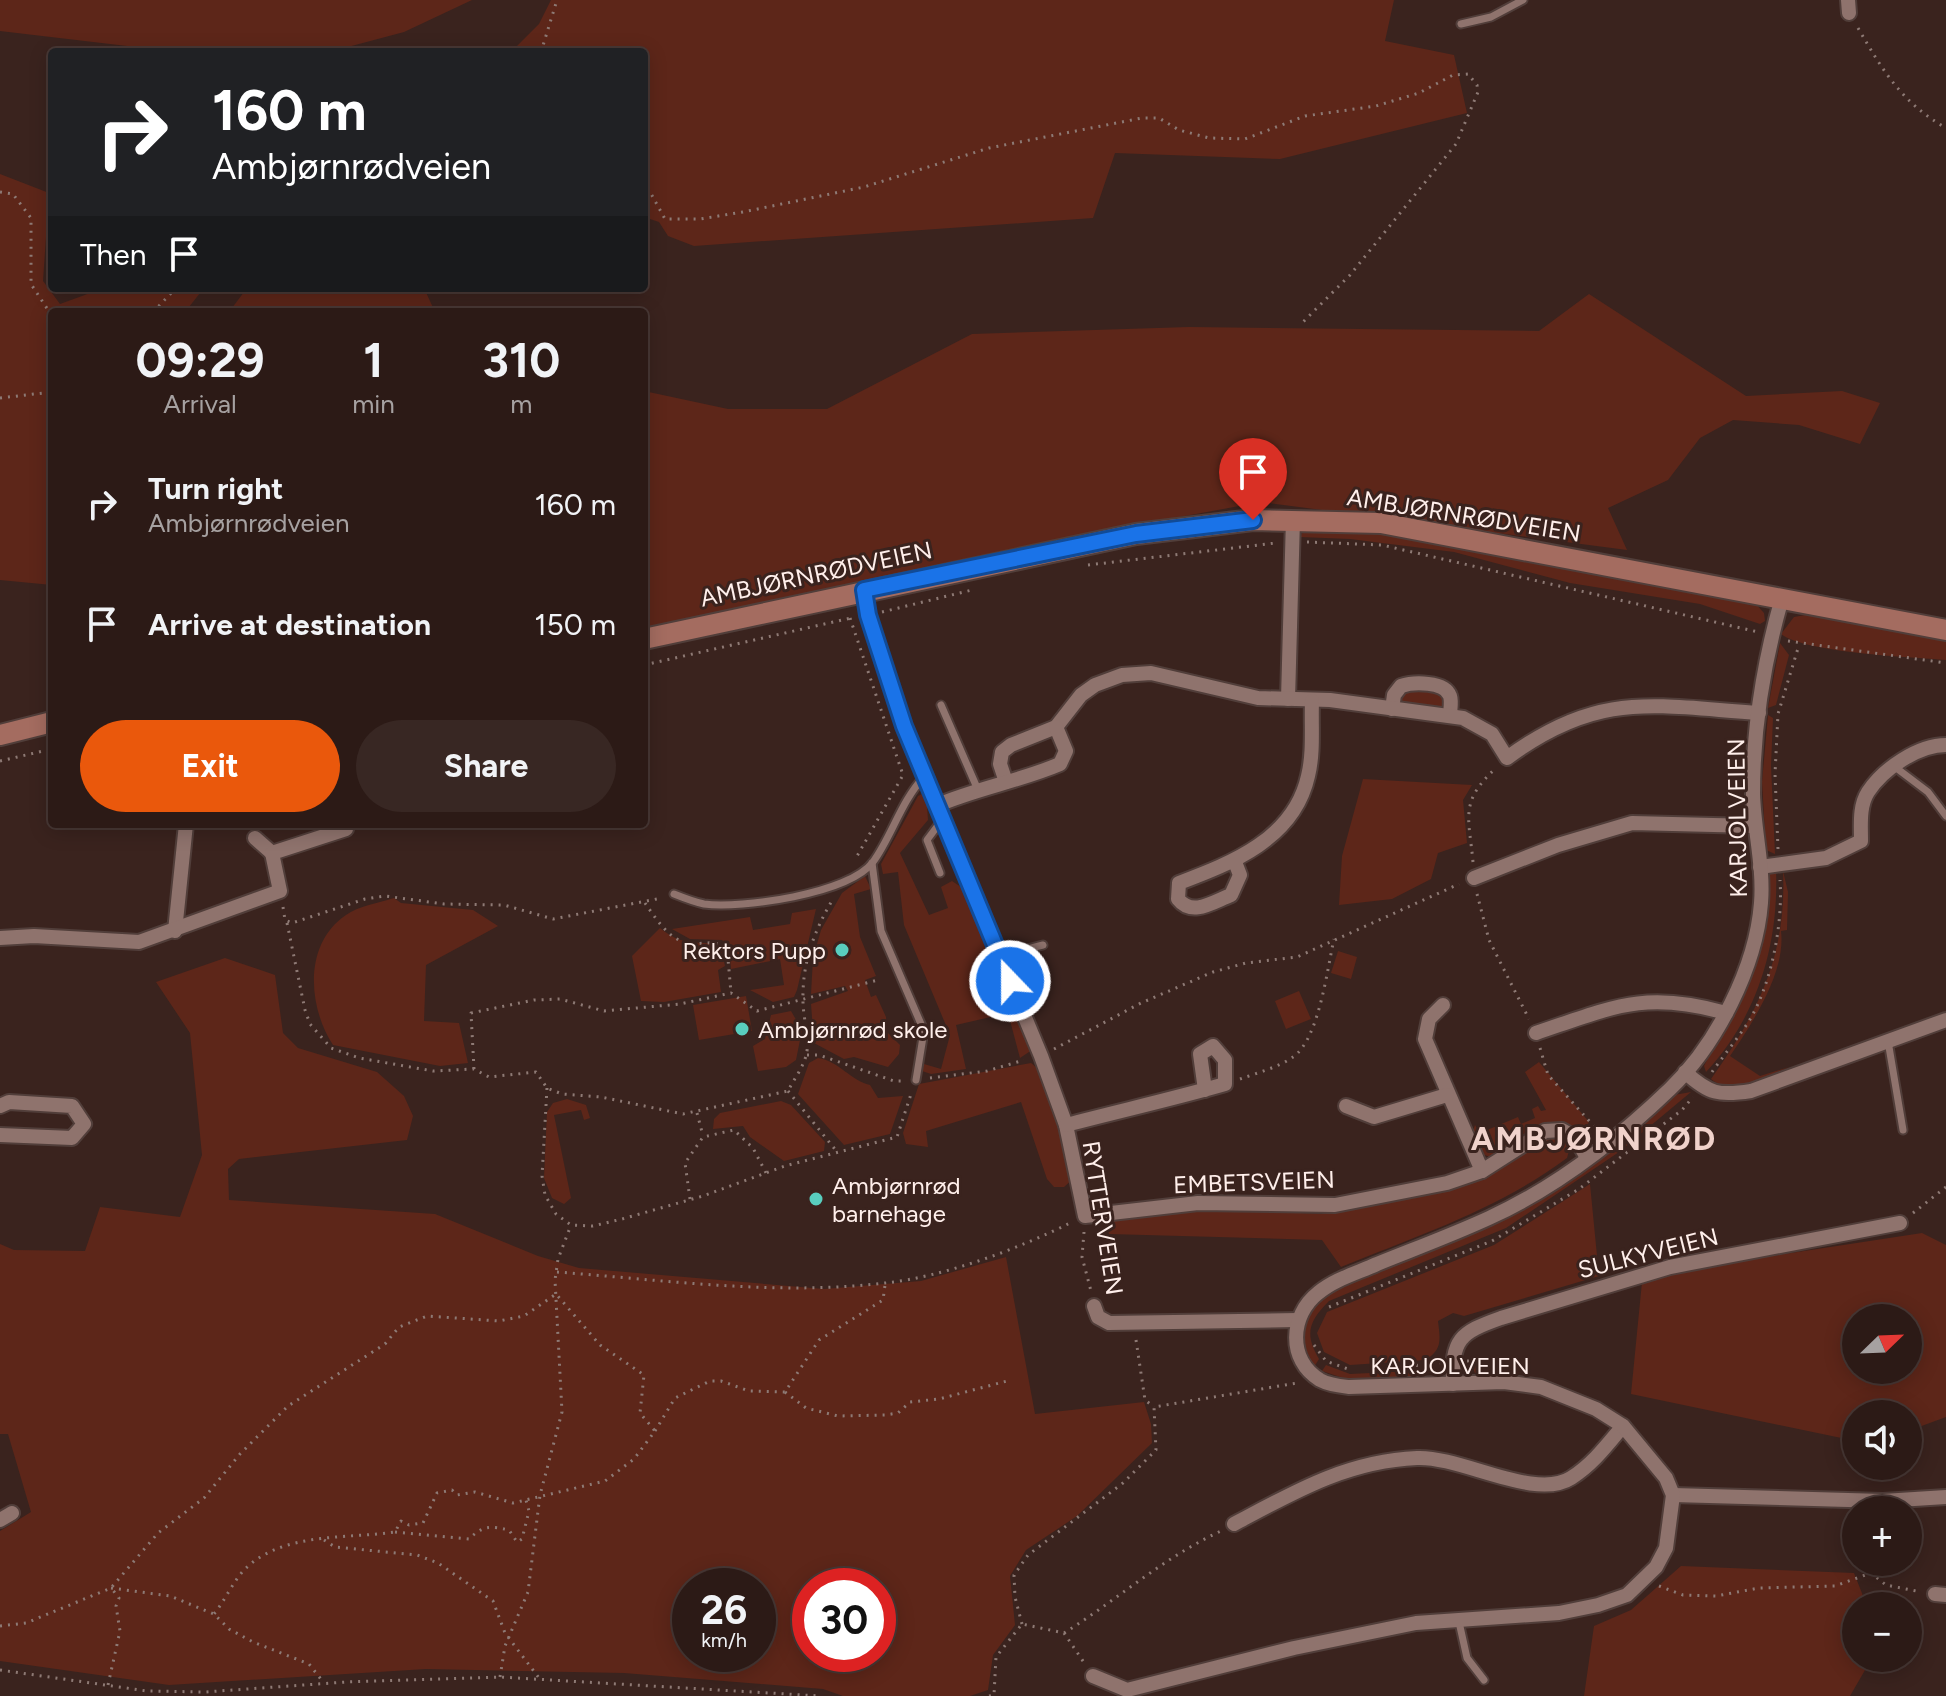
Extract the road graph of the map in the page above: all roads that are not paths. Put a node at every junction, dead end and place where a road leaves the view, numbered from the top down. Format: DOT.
graph roads {
  1 [pos="1523,0"];
  2 [pos="1461,24"];
  3 [pos="1293,519"];
  4 [pos="864,590"];
  5 [pos="1782,598"];
  6 [pos="1946,630"];
  7 [pos="648,638"];
  8 [pos="1288,699"];
  9 [pos="1312,701"];
  10 [pos="941,705"];
  11 [pos="1392,709"];
  12 [pos="1759,713"];
  13 [pos="1450,716"];
  14 [pos="48,723"];
  15 [pos="1056,727"];
  16 [pos="0,735"];
  17 [pos="1946,745"];
  18 [pos="1893,765"];
  19 [pos="925,776"];
  20 [pos="1006,782"];
  21 [pos="978,790"];
  22 [pos="940,812"];
  23 [pos="1946,816"];
  24 [pos="1754,826"];
  25 [pos="186,828"];
  26 [pos="346,829"];
  27 [pos="255,838"];
  28 [pos="272,853"];
  29 [pos="1235,862"];
  30 [pos="872,863"];
  31 [pos="1760,867"];
  32 [pos="940,873"];
  33 [pos="1474,878"];
  34 [pos="674,894"];
  35 [pos="175,931"];
  36 [pos="0,938"];
  37 [pos="1043,945"];
  38 [pos="1000,956"];
  39 [pos="1443,1005"];
  40 [pos="1726,1013"];
  41 [pos="1946,1020"];
  42 [pos="1536,1033"];
  43 [pos="1888,1039"];
  44 [pos="1685,1072"];
  45 [pos="916,1080"];
  46 [pos="1205,1090"];
  47 [pos="1447,1095"];
  48 [pos="0,1106"];
  49 [pos="1346,1106"];
  50 [pos="1066,1125"];
  51 [pos="1903,1130"];
  52 [pos="0,1135"];
  53 [pos="1587,1158"];
  54 [pos="1482,1171"];
  55 [pos="1085,1216"];
  56 [pos="1900,1223"];
  57 [pos="1094,1306"];
  58 [pos="1297,1320"];
  59 [pos="1453,1384"];
  60 [pos="1623,1426"];
  61 [pos="1673,1495"];
  62 [pos="1946,1497"];
  63 [pos="1234,1524"];
  64 [pos="1459,1622"];
  65 [pos="1093,1676"];
  66 [pos="1484,1680"];
  1 -- 2 [label="lane"];
  3 -- 4 [label="street, AMBJØRNRØDVEIEN"];
  3 -- 5 [label="street, AMBJØRNRØDVEIEN"];
  3 -- 8 [label="street"];
  4 -- 7 [label="street, AMBJØRNRØDVEIEN"];
  4 -- 19 [label="street, RYTTERVEIEN"];
  5 -- 6 [label="street, AMBJØRNRØDVEIEN"];
  5 -- 12 [label="street, KARJOLVEIEN"];
  8 -- 9 [label="street"];
  8 -- 15 [label="street"];
  9 -- 11 [label="street"];
  9 -- 29 [label="street"];
  10 -- 21 [label="lane"];
  11 -- 13 [label="street"];
  11 -- 13 [label="street"];
  12 -- 13 [label="street, KARJOLVEIEN"];
  12 -- 24 [label="street, KARJOLVEIEN"];
  14 -- 16 [label="street"];
  15 -- 20 [label="street"];
  15 -- 20 [label="street"];
  17 -- 18 [label="street"];
  18 -- 23 [label="lane"];
  18 -- 31 [label="street"];
  19 -- 22 [label="street, RYTTERVEIEN"];
  19 -- 30 [label="lane"];
  20 -- 21 [label="street"];
  21 -- 22 [label="street"];
  22 -- 32 [label="lane"];
  22 -- 38 [label="street, RYTTERVEIEN"];
  24 -- 31 [label="street, KARJOLVEIEN"];
  24 -- 33 [label="street"];
  25 -- 35 [label="street"];
  26 -- 28 [label="street"];
  27 -- 28 [label="street"];
  28 -- 35 [label="street"];
  30 -- 34 [label="lane"];
  30 -- 45 [label="lane"];
  31 -- 40 [label="street, KARJOLVEIEN"];
  35 -- 36 [label="street"];
  37 -- 38 [label="lane"];
  38 -- 50 [label="street, RYTTERVEIEN"];
  39 -- 47 [label="street"];
  40 -- 42 [label="street"];
  40 -- 44 [label="street, KARJOLVEIEN"];
  41 -- 43 [label="street"];
  43 -- 44 [label="street"];
  43 -- 51 [label="lane"];
  44 -- 53 [label="street, KARJOLVEIEN"];
  46 -- 46 [label="street"];
  46 -- 50 [label="street"];
  47 -- 49 [label="street"];
  47 -- 54 [label="street"];
  48 -- 52 [label="street"];
  50 -- 55 [label="street, RYTTERVEIEN"];
  53 -- 54 [label="street, EMBETSVEIEN"];
  53 -- 58 [label="street, KARJOLVEIEN"];
  54 -- 55 [label="street, EMBETSVEIEN"];
  56 -- 59 [label="street, SULKYVEIEN"];
  57 -- 58 [label="street, RYTTERVEIEN"];
  58 -- 59 [label="street, KARJOLVEIEN"];
  59 -- 60 [label="street, KARJOLVEIEN"];
  60 -- 61 [label="street, KARJOLVEIEN"];
  60 -- 63 [label="street"];
  61 -- 62 [label="street"];
  61 -- 64 [label="street"];
  64 -- 65 [label="street"];
  64 -- 66 [label="lane"];
}
